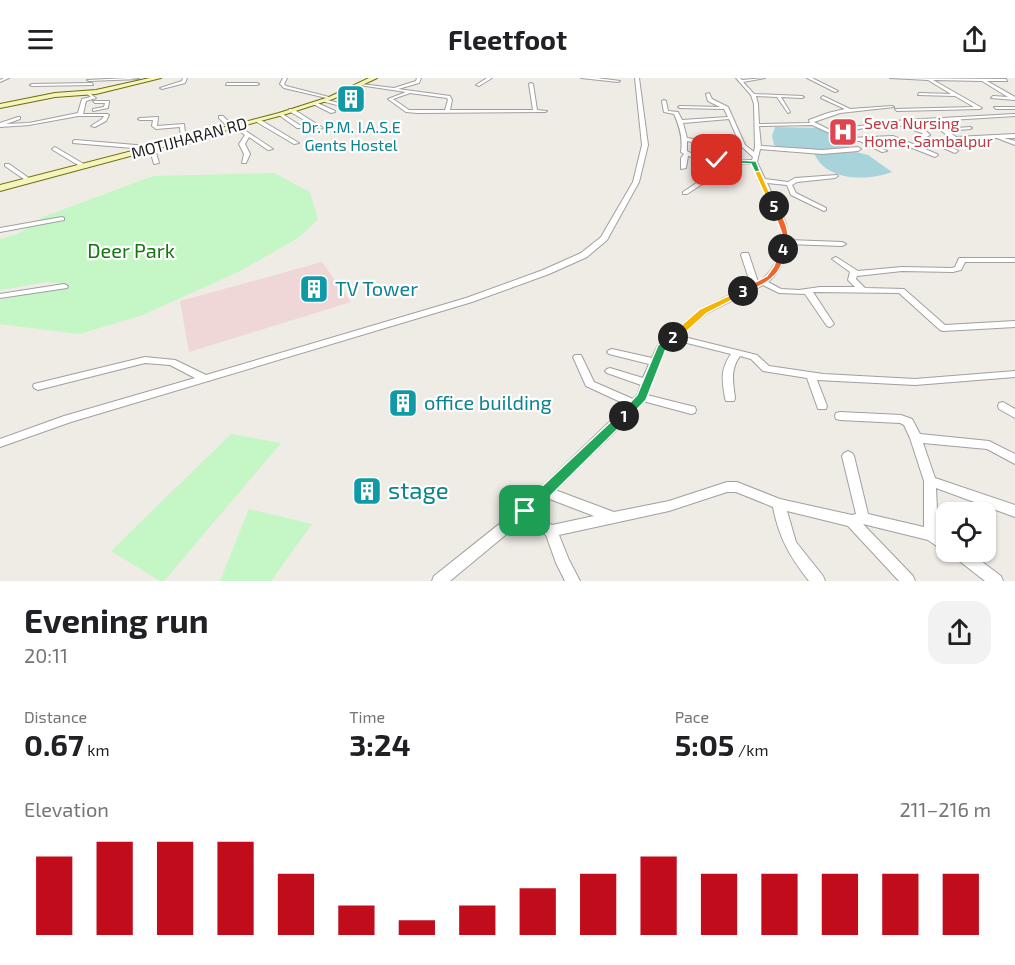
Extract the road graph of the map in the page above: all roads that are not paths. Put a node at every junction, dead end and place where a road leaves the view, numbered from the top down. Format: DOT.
graph roads {
  1 [pos="7,78"];
  2 [pos="37,78"];
  3 [pos="52,78"];
  4 [pos="158,78"];
  5 [pos="185,78"];
  6 [pos="260,78"];
  7 [pos="285,78"];
  8 [pos="373,78"];
  9 [pos="419,78"];
  10 [pos="490,78"];
  11 [pos="583,78"];
  12 [pos="637,78"];
  13 [pos="763,78"];
  14 [pos="809,78"];
  15 [pos="892,78"];
  16 [pos="744,79"];
  17 [pos="962,79"];
  18 [pos="979,79"];
  19 [pos="136,80"];
  20 [pos="929,80"];
  21 [pos="952,80"];
  22 [pos="1006,80"];
  23 [pos="0,81"];
  24 [pos="92,81"];
  25 [pos="618,81"];
  26 [pos="61,84"];
  27 [pos="80,84"];
  28 [pos="227,84"];
  29 [pos="531,84"];
  30 [pos="914,84"];
  31 [pos="937,84"];
  32 [pos="32,85"];
  33 [pos="361,85"];
  34 [pos="478,85"];
  35 [pos="994,87"];
  36 [pos="162,88"];
  37 [pos="394,89"];
  38 [pos="43,90"];
  39 [pos="836,91"];
  40 [pos="88,93"];
  41 [pos="408,93"];
  42 [pos="708,94"];
  43 [pos="919,94"];
  44 [pos="55,95"];
  45 [pos="753,95"];
  46 [pos="956,95"];
  47 [pos="778,96"];
  48 [pos="802,97"];
  49 [pos="823,97"];
  50 [pos="993,97"];
  51 [pos="328,99"];
  52 [pos="1015,99"];
  53 [pos="94,100"];
  54 [pos="664,101"];
  55 [pos="315,103"];
  56 [pos="0,106"];
  57 [pos="344,106"];
  58 [pos="680,107"];
  59 [pos="892,107"];
  60 [pos="726,108"];
  61 [pos="980,108"];
  62 [pos="996,108"];
  63 [pos="1015,108"];
  64 [pos="291,110"];
  65 [pos="897,110"];
  66 [pos="536,111"];
  67 [pos="545,111"];
  68 [pos="851,111"];
  69 [pos="80,112"];
  70 [pos="106,112"];
  71 [pos="333,112"];
  72 [pos="447,112"];
  73 [pos="788,112"];
  74 [pos="280,114"];
  75 [pos="1015,115"];
  76 [pos="997,116"];
  77 [pos="221,117"];
  78 [pos="18,118"];
  79 [pos="730,118"];
  80 [pos="140,119"];
  81 [pos="257,120"];
  82 [pos="926,120"];
  83 [pos="680,122"];
  84 [pos="893,122"];
  85 [pos="813,124"];
  86 [pos="0,125"];
  87 [pos="757,125"];
  88 [pos="93,126"];
  89 [pos="233,127"];
  90 [pos="299,127"];
  91 [pos="321,128"];
  92 [pos="970,128"];
  93 [pos="945,130"];
  94 [pos="831,132"];
  95 [pos="247,136"];
  96 [pos="1015,136"];
  97 [pos="997,137"];
  98 [pos="685,139"];
  99 [pos="183,140"];
  100 [pos="862,140"];
  101 [pos="75,142"];
  102 [pos="296,143"];
  103 [pos="1015,143"];
  104 [pos="743,146"];
  105 [pos="55,149"];
  106 [pos="152,149"];
  107 [pos="270,149"];
  108 [pos="858,149"];
  109 [pos="884,151"];
  110 [pos="955,151"];
  111 [pos="687,154"];
  112 [pos="756,155"];
  113 [pos="935,155"];
  114 [pos="717,160"];
  115 [pos="244,162"];
  116 [pos="156,163"];
  117 [pos="8,165"];
  118 [pos="85,166"];
  119 [pos="683,168"];
  120 [pos="836,176"];
  121 [pos="761,180"];
  122 [pos="30,181"];
  123 [pos="789,184"];
  124 [pos="0,188"];
  125 [pos="685,193"];
  126 [pos="824,209"];
  127 [pos="62,219"];
  128 [pos="0,230"];
  129 [pos="784,242"];
  130 [pos="842,244"];
  131 [pos="745,255"];
  132 [pos="836,259"];
  133 [pos="1015,260"];
  134 [pos="854,274"];
  135 [pos="759,284"];
  136 [pos="64,286"];
  137 [pos="807,290"];
  138 [pos="863,290"];
  139 [pos="0,296"];
  140 [pos="831,324"];
  141 [pos="1015,324"];
  142 [pos="674,337"];
  143 [pos="612,352"];
  144 [pos="738,352"];
  145 [pos="578,357"];
  146 [pos="654,362"];
  147 [pos="610,371"];
  148 [pos="1015,374"];
  149 [pos="811,376"];
  150 [pos="204,378"];
  151 [pos="647,383"];
  152 [pos="38,386"];
  153 [pos="730,398"];
  154 [pos="638,400"];
  155 [pos="822,405"];
  156 [pos="1003,406"];
  157 [pos="691,410"];
  158 [pos="1015,414"];
  159 [pos="840,417"];
  160 [pos="916,438"];
  161 [pos="0,443"];
  162 [pos="848,456"];
  163 [pos="1015,459"];
  164 [pos="930,481"];
  165 [pos="545,492"];
  166 [pos="779,504"];
  167 [pos="1015,512"];
  168 [pos="519,514"];
  169 [pos="612,518"];
  170 [pos="857,520"];
  171 [pos="550,531"];
  172 [pos="931,535"];
  173 [pos="936,538"];
  174 [pos="971,562"];
  175 [pos="439,581"];
  176 [pos="573,581"];
  177 [pos="818,581"];
  178 [pos="908,581"];
  179 [pos="996,581"];
  1 -- 23 [label="street"];
  2 -- 3 [label="street"];
  4 -- 19 [label="main road"];
  5 -- 36 [label="street"];
  6 -- 28 [label="street"];
  7 -- 51 [label="street"];
  8 -- 33 [label="main road, MOTIJHARAN RD"];
  9 -- 37 [label="street"];
  10 -- 34 [label="street"];
  11 -- 25 [label="street"];
  12 -- 150 [label="street"];
  13 -- 16 [label="street"];
  14 -- 39 [label="street"];
  15 -- 20 [label="street"];
  16 -- 45 [label="street"];
  17 -- 18 [label="street"];
  17 -- 21 [label="street"];
  18 -- 22 [label="street"];
  18 -- 35 [label="street"];
  19 -- 24 [label="street"];
  19 -- 40 [label="main road"];
  20 -- 21 [label="street"];
  20 -- 31 [label="street"];
  21 -- 35 [label="street"];
  24 -- 27 [label="street"];
  26 -- 27 [label="street"];
  26 -- 32 [label="street"];
  26 -- 38 [label="street"];
  27 -- 44 [label="street"];
  29 -- 66 [label="street"];
  30 -- 31 [label="street"];
  31 -- 46 [label="street"];
  33 -- 37 [label="street"];
  33 -- 51 [label="main road, MOTIJHARAN RD"];
  35 -- 52 [label="street"];
  37 -- 41 [label="street"];
  40 -- 44 [label="main road"];
  40 -- 53 [label="street"];
  41 -- 72 [label="street"];
  41 -- 72 [label="street"];
  42 -- 60 [label="street"];
  43 -- 46 [label="street"];
  44 -- 56 [label="main road"];
  45 -- 47 [label="street"];
  45 -- 87 [label="street"];
  46 -- 61 [label="street"];
  47 -- 48 [label="street"];
  47 -- 73 [label="street"];
  49 -- 68 [label="street"];
  50 -- 52 [label="street"];
  51 -- 55 [label="main road, MOTIJHARAN RD"];
  51 -- 57 [label="street"];
  53 -- 69 [label="street"];
  53 -- 70 [label="street"];
  54 -- 83 [label="street"];
  55 -- 64 [label="main road, MOTIJHARAN RD"];
  55 -- 71 [label="street"];
  58 -- 60 [label="street"];
  59 -- 68 [label="street"];
  60 -- 79 [label="street"];
  61 -- 65 [label="street"];
  61 -- 76 [label="street"];
  62 -- 63 [label="street"];
  64 -- 74 [label="main road, MOTIJHARAN RD"];
  64 -- 91 [label="street"];
  66 -- 67 [label="street"];
  66 -- 72 [label="street"];
  68 -- 85 [label="street"];
  69 -- 70 [label="street"];
  69 -- 86 [label="street"];
  70 -- 88 [label="street"];
  74 -- 81 [label="main road, MOTIJHARAN RD"];
  74 -- 90 [label="street"];
  75 -- 76 [label="street"];
  76 -- 82 [label="street"];
  77 -- 89 [label="street"];
  78 -- 86 [label="street"];
  79 -- 83 [label="street"];
  79 -- 104 [label="street"];
  80 -- 99 [label="street"];
  81 -- 89 [label="main road, MOTIJHARAN RD"];
  81 -- 102 [label="street"];
  82 -- 84 [label="street"];
  82 -- 93 [label="street"];
  83 -- 98 [label="street"];
  84 -- 94 [label="street"];
  84 -- 110 [label="street"];
  85 -- 87 [label="street"];
  85 -- 94 [label="street"];
  87 -- 112 [label="street"];
  89 -- 95 [label="street"];
  89 -- 99 [label="main road, MOTIJHARAN RD"];
  92 -- 93 [label="street"];
  93 -- 97 [label="street"];
  94 -- 100 [label="street"];
  95 -- 107 [label="street"];
  95 -- 115 [label="street"];
  96 -- 97 [label="street"];
  97 -- 103 [label="street"];
  98 -- 104 [label="street"];
  98 -- 111 [label="street"];
  99 -- 106 [label="main road, MOTIJHARAN RD"];
  100 -- 109 [label="street"];
  100 -- 113 [label="street"];
  101 -- 106 [label="street"];
  104 -- 112 [label="street"];
  105 -- 118 [label="street"];
  106 -- 116 [label="street"];
  106 -- 118 [label="main road, MOTIJHARAN RD"];
  108 -- 112 [label="street"];
  111 -- 114 [label="street"];
  111 -- 119 [label="street"];
  112 -- 114 [label="street"];
  112 -- 121 [label="street"];
  114 -- 125 [label="street"];
  117 -- 122 [label="street"];
  118 -- 122 [label="main road, MOTIJHARAN RD"];
  120 -- 123 [label="street"];
  121 -- 123 [label="street"];
  121 -- 129 [label="street"];
  122 -- 124 [label="main road, MOTIJHARAN RD"];
  123 -- 126 [label="street"];
  127 -- 128 [label="street"];
  129 -- 130 [label="street"];
  129 -- 135 [label="street"];
  131 -- 135 [label="street"];
  132 -- 134 [label="street"];
  133 -- 134 [label="street"];
  134 -- 138 [label="street"];
  135 -- 137 [label="street"];
  135 -- 142 [label="street"];
  136 -- 139 [label="street"];
  137 -- 138 [label="street"];
  137 -- 140 [label="street"];
  138 -- 141 [label="street"];
  142 -- 144 [label="street"];
  142 -- 146 [label="street"];
  143 -- 146 [label="street"];
  144 -- 149 [label="street"];
  144 -- 153 [label="street"];
  145 -- 154 [label="street"];
  146 -- 151 [label="street"];
  147 -- 151 [label="street"];
  148 -- 149 [label="street"];
  149 -- 155 [label="street"];
  150 -- 152 [label="street"];
  150 -- 161 [label="street"];
  151 -- 154 [label="street"];
  154 -- 157 [label="street"];
  154 -- 165 [label="street"];
  156 -- 158 [label="street"];
  159 -- 160 [label="street"];
  160 -- 163 [label="street"];
  160 -- 164 [label="street"];
  162 -- 170 [label="street"];
  164 -- 167 [label="street"];
  164 -- 172 [label="street"];
  165 -- 168 [label="street"];
  165 -- 169 [label="street"];
  166 -- 169 [label="street"];
  166 -- 170 [label="street"];
  166 -- 177 [label="street"];
  168 -- 171 [label="street"];
  168 -- 175 [label="street"];
  169 -- 171 [label="street"];
  170 -- 172 [label="street"];
  170 -- 178 [label="street"];
  171 -- 176 [label="street"];
  172 -- 173 [label="street"];
  174 -- 179 [label="street"];
}
